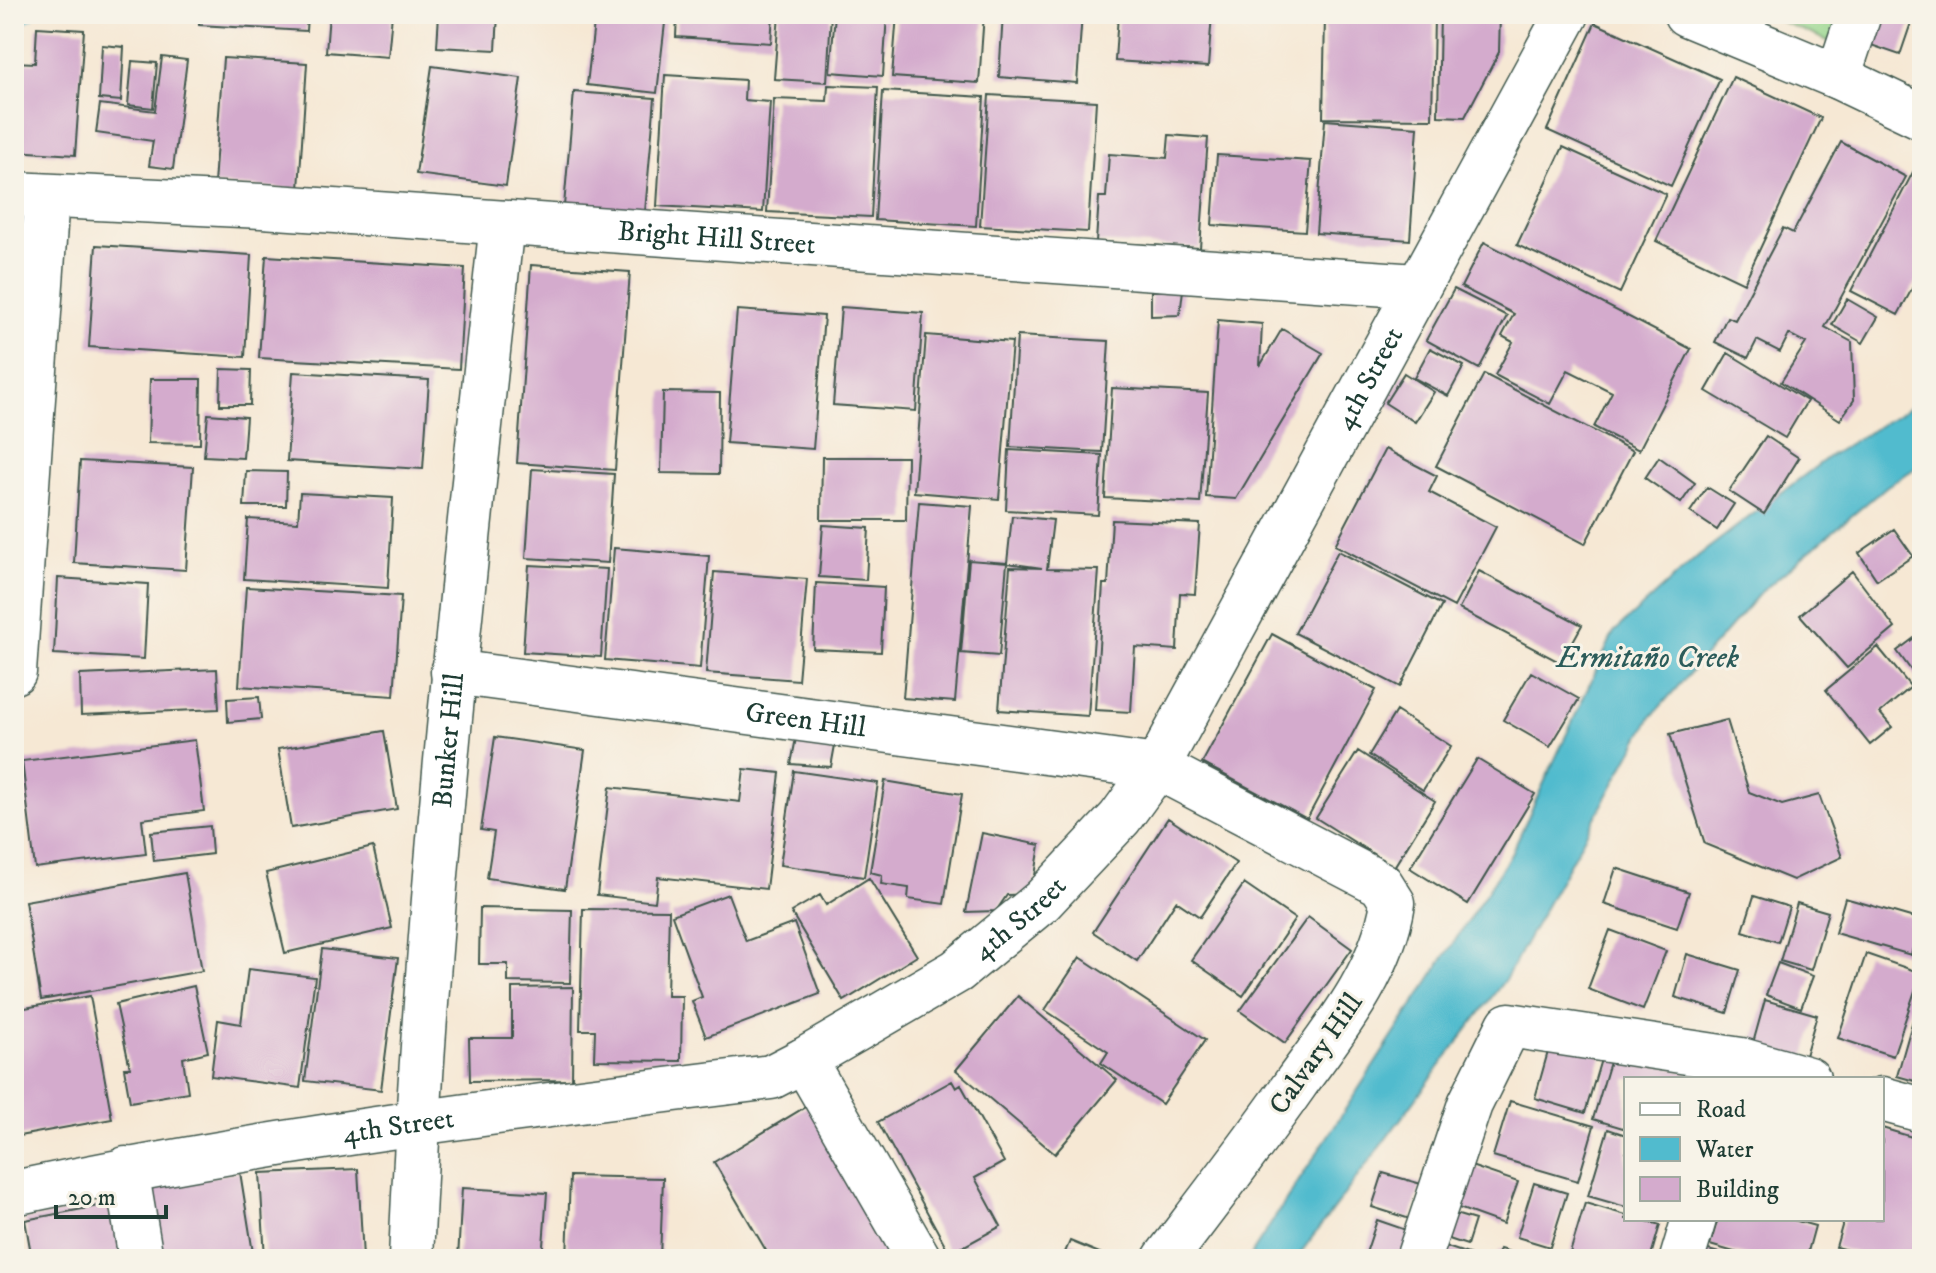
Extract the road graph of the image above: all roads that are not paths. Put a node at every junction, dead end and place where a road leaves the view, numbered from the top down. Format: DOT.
graph roads {
  1 [pos="1567,14"];
  2 [pos="1686,14"];
  3 [pos="1859,14"];
  4 [pos="1838,77"];
  5 [pos="1922,117"];
  6 [pos="30,196"];
  7 [pos="502,223"];
  8 [pos="1417,286"];
  9 [pos="14,672"];
  10 [pos="453,672"];
  11 [pos="1157,767"];
  12 [pos="804,1060"];
  13 [pos="1738,1070"];
  14 [pos="1792,1077"];
  15 [pos="1884,1100"];
  16 [pos="1922,1110"];
  17 [pos="417,1121"];
  18 [pos="126,1169"];
  19 [pos="14,1193"];
  20 [pos="1693,1221"];
  21 [pos="141,1259"];
  22 [pos="411,1259"];
  23 [pos="919,1259"];
  24 [pos="1165,1259"];
  25 [pos="1418,1259"];
  26 [pos="1682,1259"];
  1 -- 8 [label="street, 4th Street"];
  2 -- 4 [label="street"];
  3 -- 4 [label="street"];
  4 -- 5 [label="street"];
  6 -- 7 [label="street, Bright Hill Street"];
  6 -- 9 [label="street"];
  7 -- 8 [label="street, Bright Hill Street"];
  7 -- 10 [label="street, Bunker Hill"];
  8 -- 11 [label="street, 4th Street"];
  10 -- 11 [label="street, Green Hill"];
  10 -- 17 [label="street, Bunker Hill"];
  11 -- 12 [label="street, 4th Street"];
  11 -- 24 [label="street, Calvary Hill"];
  12 -- 17 [label="street, 4th Street"];
  12 -- 23 [label="street"];
  13 -- 14 [label="street"];
  13 -- 25 [label="street"];
  15 -- 16 [label="street"];
  17 -- 18 [label="street, 4th Street"];
  17 -- 22 [label="street, Bunker Hill"];
  18 -- 19 [label="street, 4th Street"];
  18 -- 21 [label="street"];
  20 -- 26 [label="street"];
}
